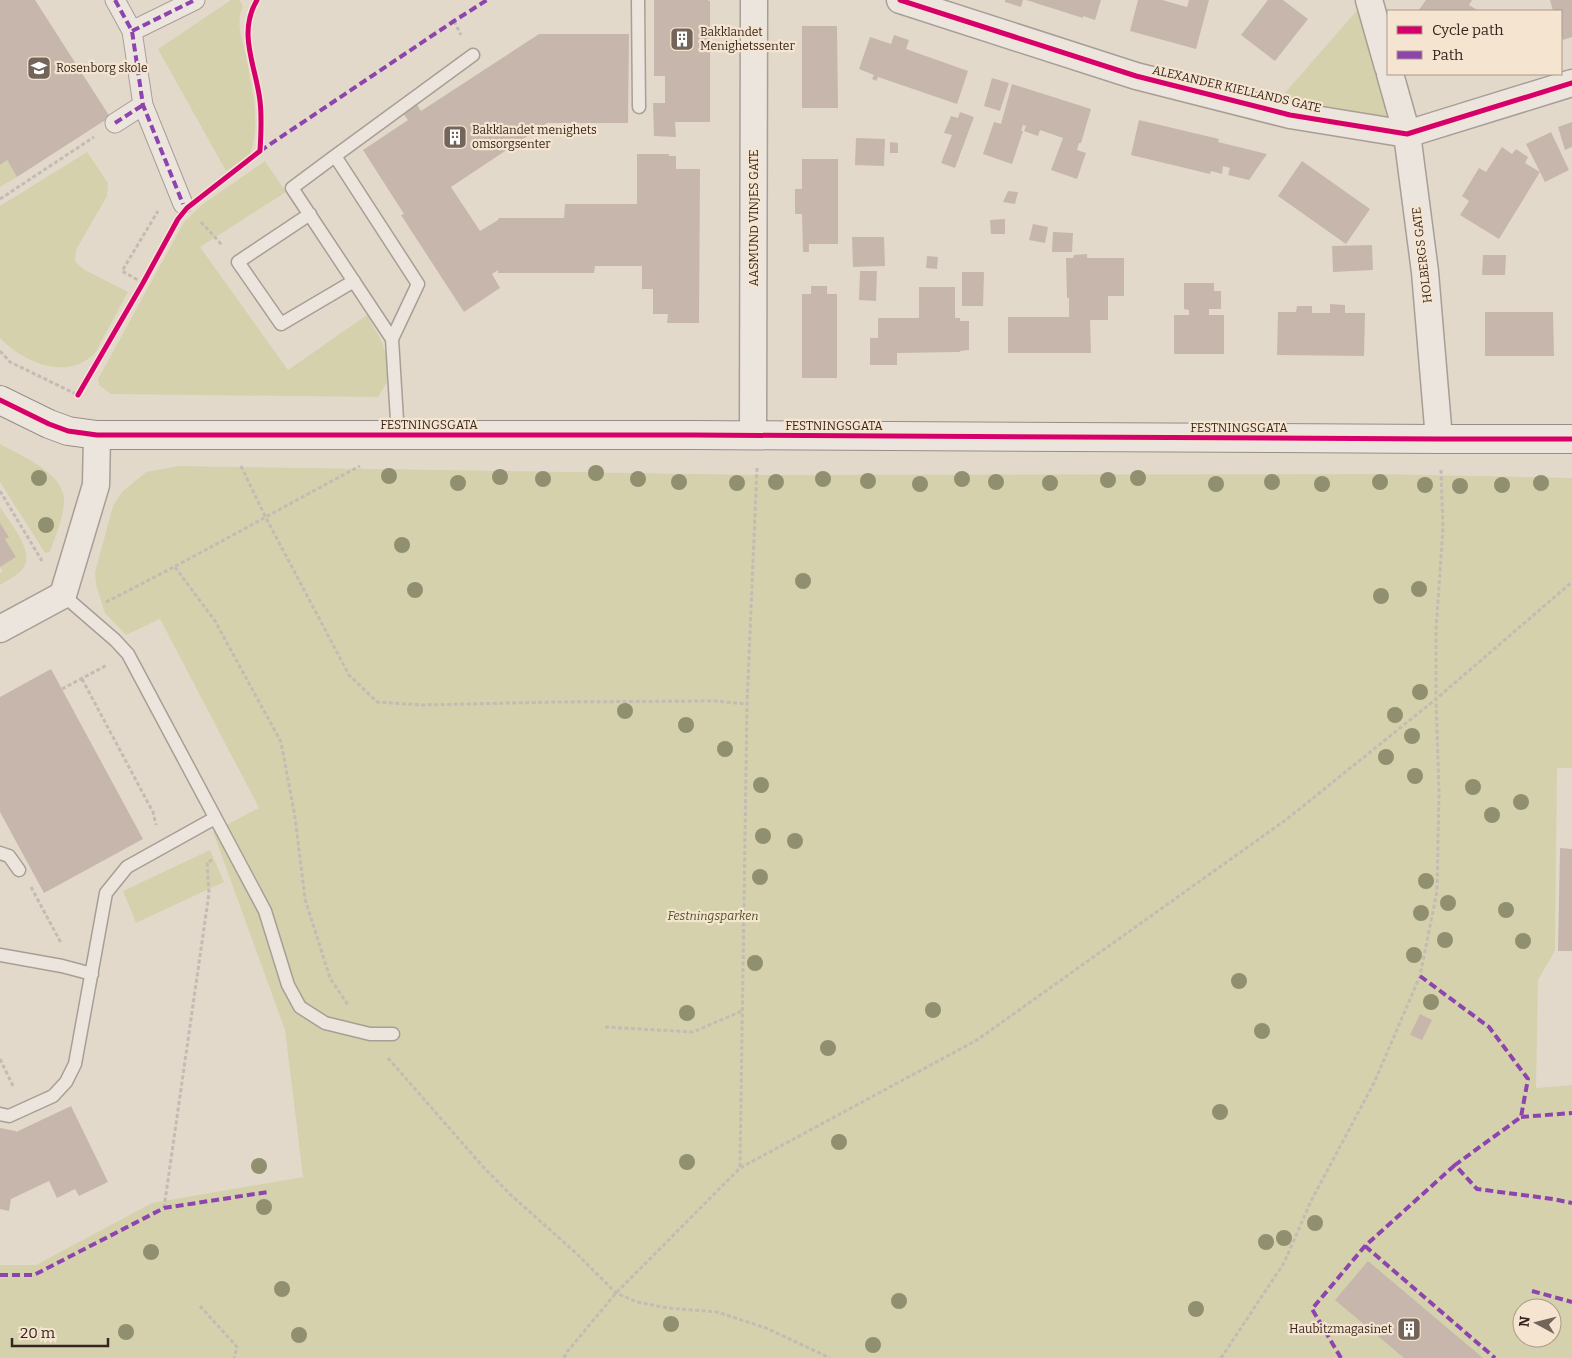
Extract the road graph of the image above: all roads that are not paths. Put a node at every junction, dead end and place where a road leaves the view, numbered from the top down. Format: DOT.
graph roads {
  1 [pos="116,0"];
  2 [pos="195,0"];
  3 [pos="638,0"];
  4 [pos="754,0"];
  5 [pos="900,0"];
  6 [pos="1369,0"];
  7 [pos="132,31"];
  8 [pos="473,55"];
  9 [pos="1387,63"];
  10 [pos="1390,75"];
  11 [pos="1572,83"];
  12 [pos="143,104"];
  13 [pos="639,107"];
  14 [pos="115,123"];
  15 [pos="1407,134"];
  16 [pos="335,156"];
  17 [pos="179,196"];
  18 [pos="310,214"];
  19 [pos="354,281"];
  20 [pos="392,339"];
  21 [pos="0,400"];
  22 [pos="97,435"];
  23 [pos="753,435"];
  24 [pos="398,436"];
  25 [pos="1572,438"];
  26 [pos="1439,439"];
  27 [pos="63,595"];
  28 [pos="0,629"];
  29 [pos="215,818"];
  30 [pos="0,852"];
  31 [pos="19,870"];
  32 [pos="0,955"];
  33 [pos="92,974"];
  34 [pos="393,1034"];
  35 [pos="0,1114"];
  1 -- 7 [label="street"];
  2 -- 7 [label="street"];
  3 -- 13 [label="lane"];
  4 -- 23 [label="street, AASMUND VINJES GATE"];
  5 -- 15 [label="street, ALEXANDER KIELLANDS GATE"];
  6 -- 9 [label="street"];
  7 -- 12 [label="street"];
  8 -- 16 [label="lane"];
  10 -- 15 [label="street, HOLBERGS GATE"];
  11 -- 15 [label="street, ALEXANDER KIELLANDS GATE"];
  12 -- 14 [label="street"];
  12 -- 17 [label="street"];
  15 -- 26 [label="street, HOLBERGS GATE"];
  16 -- 18 [label="lane"];
  16 -- 20 [label="lane"];
  18 -- 19 [label="lane"];
  18 -- 19 [label="lane"];
  19 -- 20 [label="lane"];
  20 -- 24 [label="lane"];
  21 -- 22 [label="main road, FESTNINGSGATA"];
  22 -- 24 [label="main road, FESTNINGSGATA"];
  22 -- 27 [label="street"];
  23 -- 24 [label="main road, FESTNINGSGATA"];
  23 -- 26 [label="main road, FESTNINGSGATA"];
  25 -- 26 [label="main road, FESTNINGSGATA"];
  27 -- 28 [label="street"];
  27 -- 29 [label="lane"];
  29 -- 33 [label="lane"];
  29 -- 34 [label="lane"];
  30 -- 31 [label="lane"];
  32 -- 33 [label="lane"];
  33 -- 35 [label="lane"];
}
